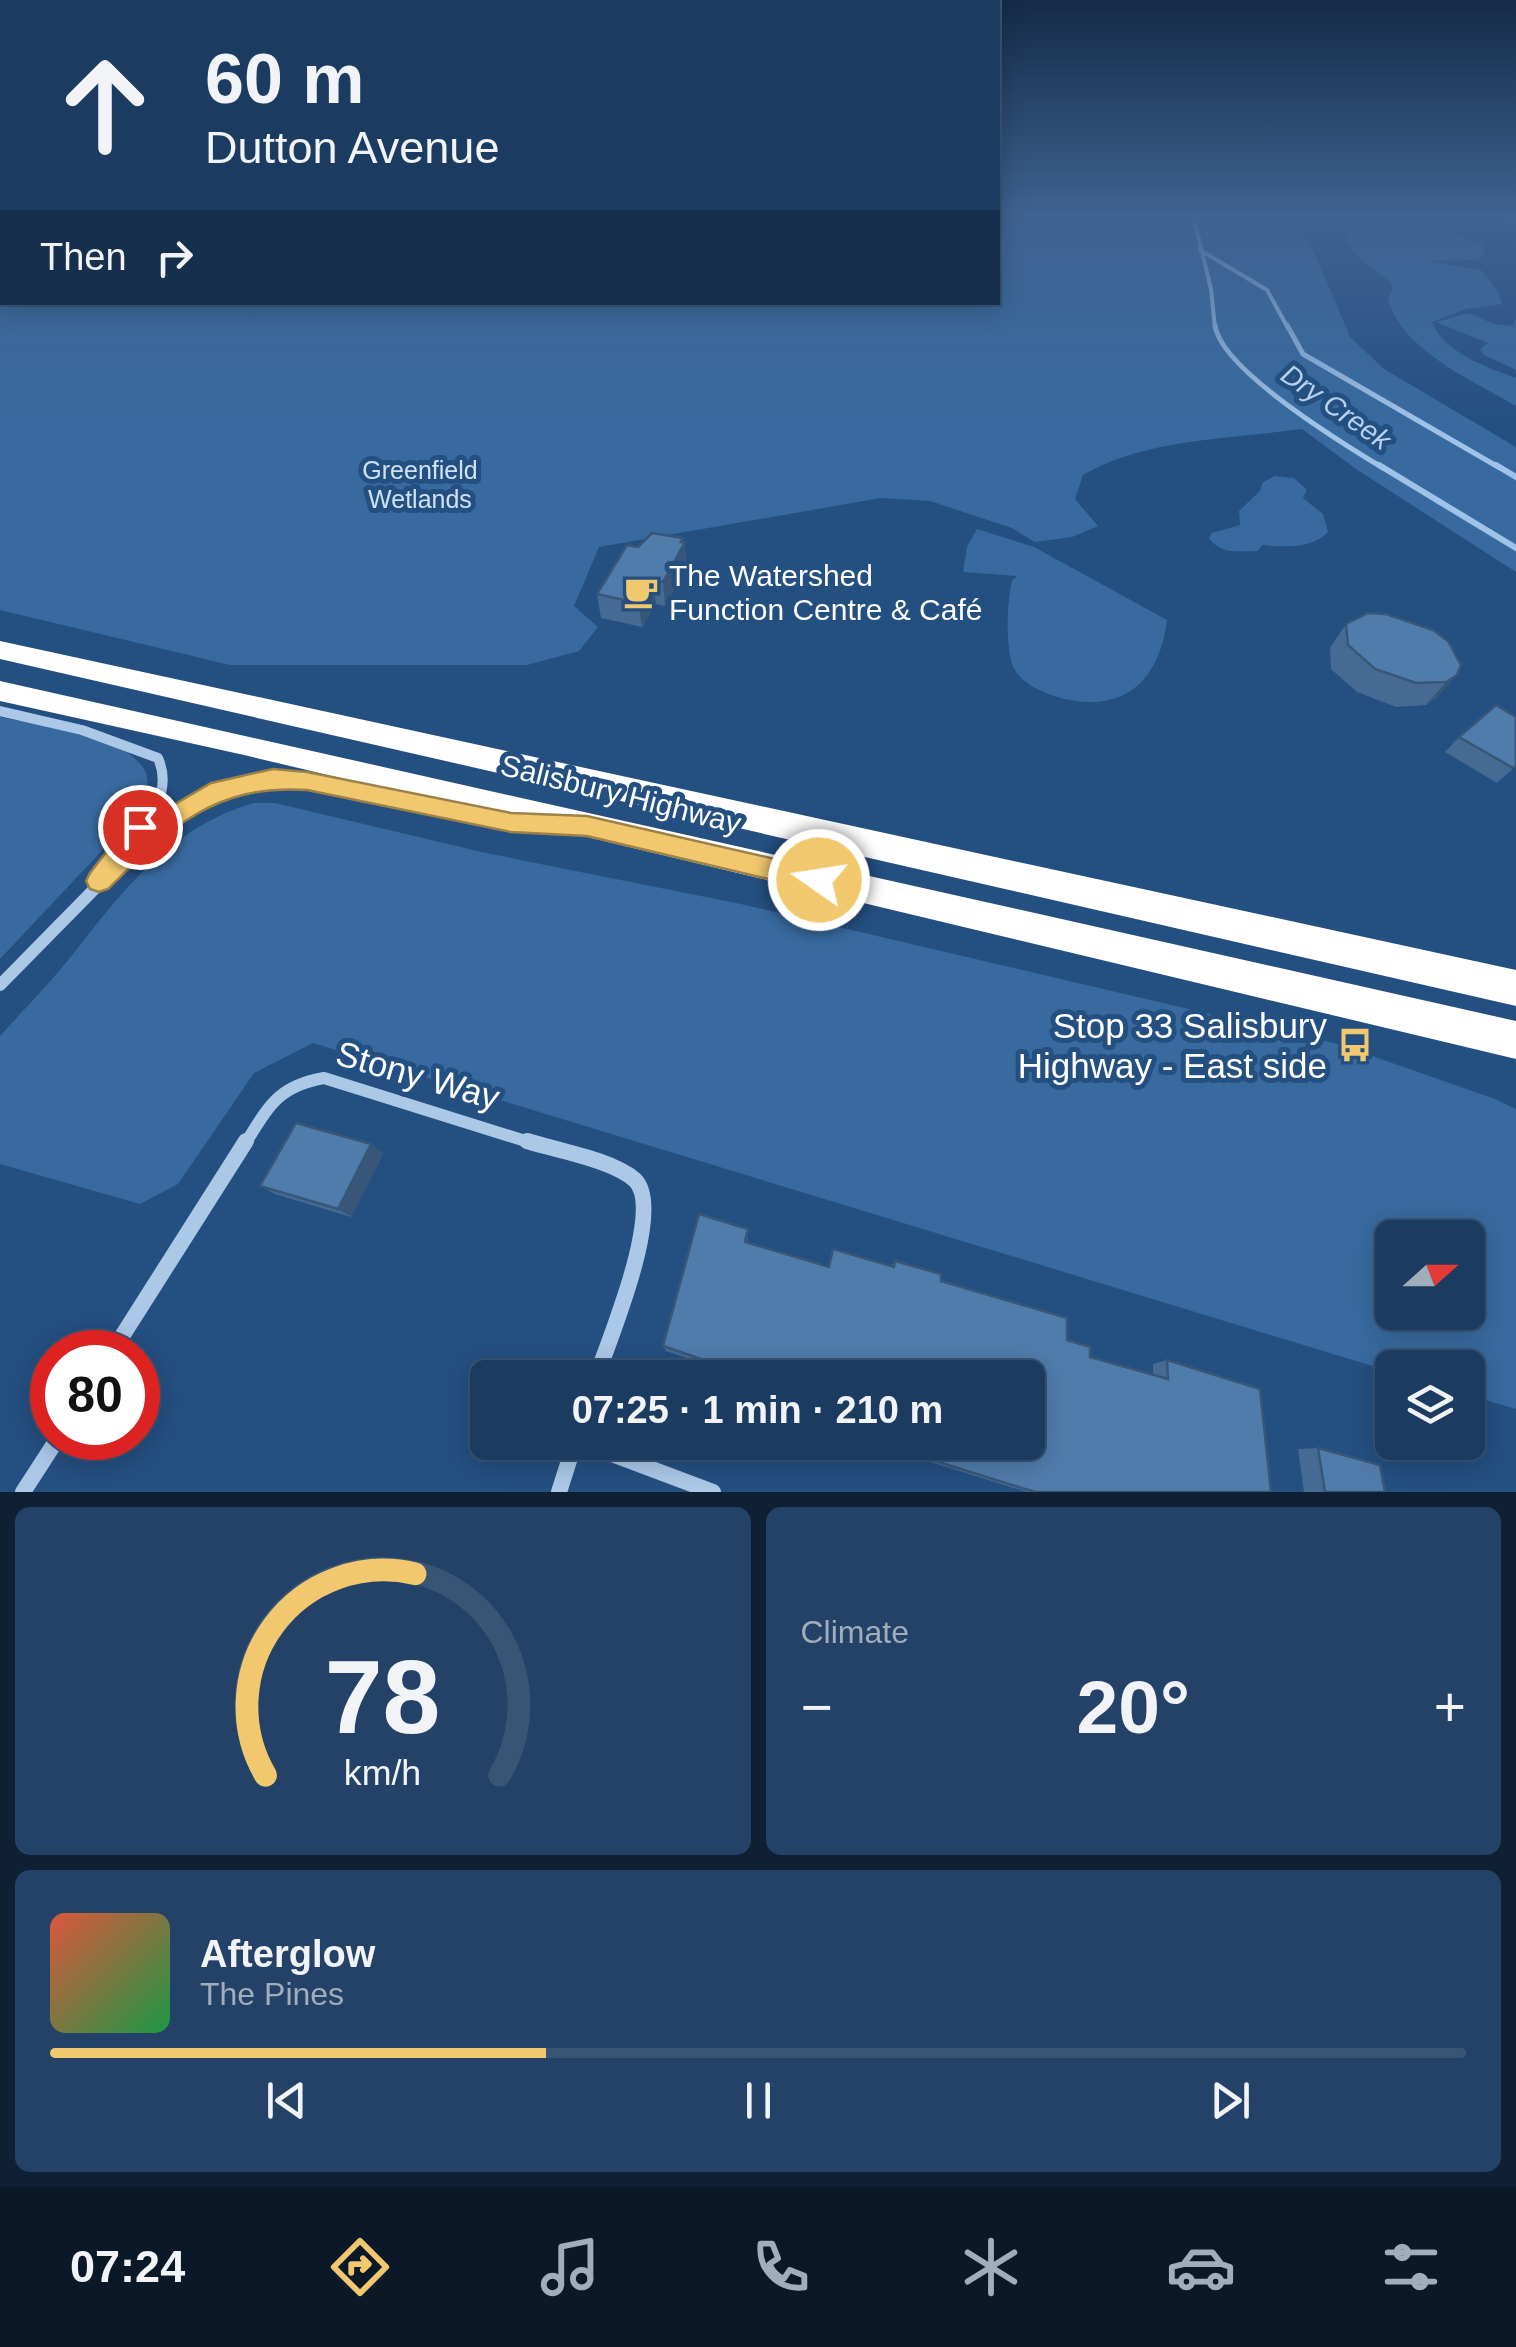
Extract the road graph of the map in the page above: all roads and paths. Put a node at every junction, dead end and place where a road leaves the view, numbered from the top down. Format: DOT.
graph roads {
  1 [pos="1,650"];
  2 [pos="0,691"];
  3 [pos="0,711"];
  4 [pos="611,787"];
  5 [pos="587,826"];
  6 [pos="99,881"];
  7 [pos="0,985"];
  8 [pos="1516,988"];
  9 [pos="1516,1040"];
  10 [pos="126,1330"];
  11 [pos="602,1360"];
  12 [pos="44,1460"];
  13 [pos="571,1460"];
  14 [pos="627,1460"];
  15 [pos="23,1492"];
  16 [pos="559,1492"];
  17 [pos="713,1492"];
  1 -- 4 [label="highway, Salisbury Highway"];
  2 -- 5 [label="highway, Salisbury Highway"];
  3 -- 6 [label="street"];
  4 -- 5 [label="highway"];
  4 -- 8 [label="highway, Salisbury Highway"];
  5 -- 6 [label="street"];
  5 -- 9 [label="highway, Salisbury Highway"];
  6 -- 7 [label="street"];
  10 -- 11 [label="street, Stony Way"];
  12 -- 15 [label="street"];
  13 -- 16 [label="street"];
  14 -- 17 [label="street"];
}
